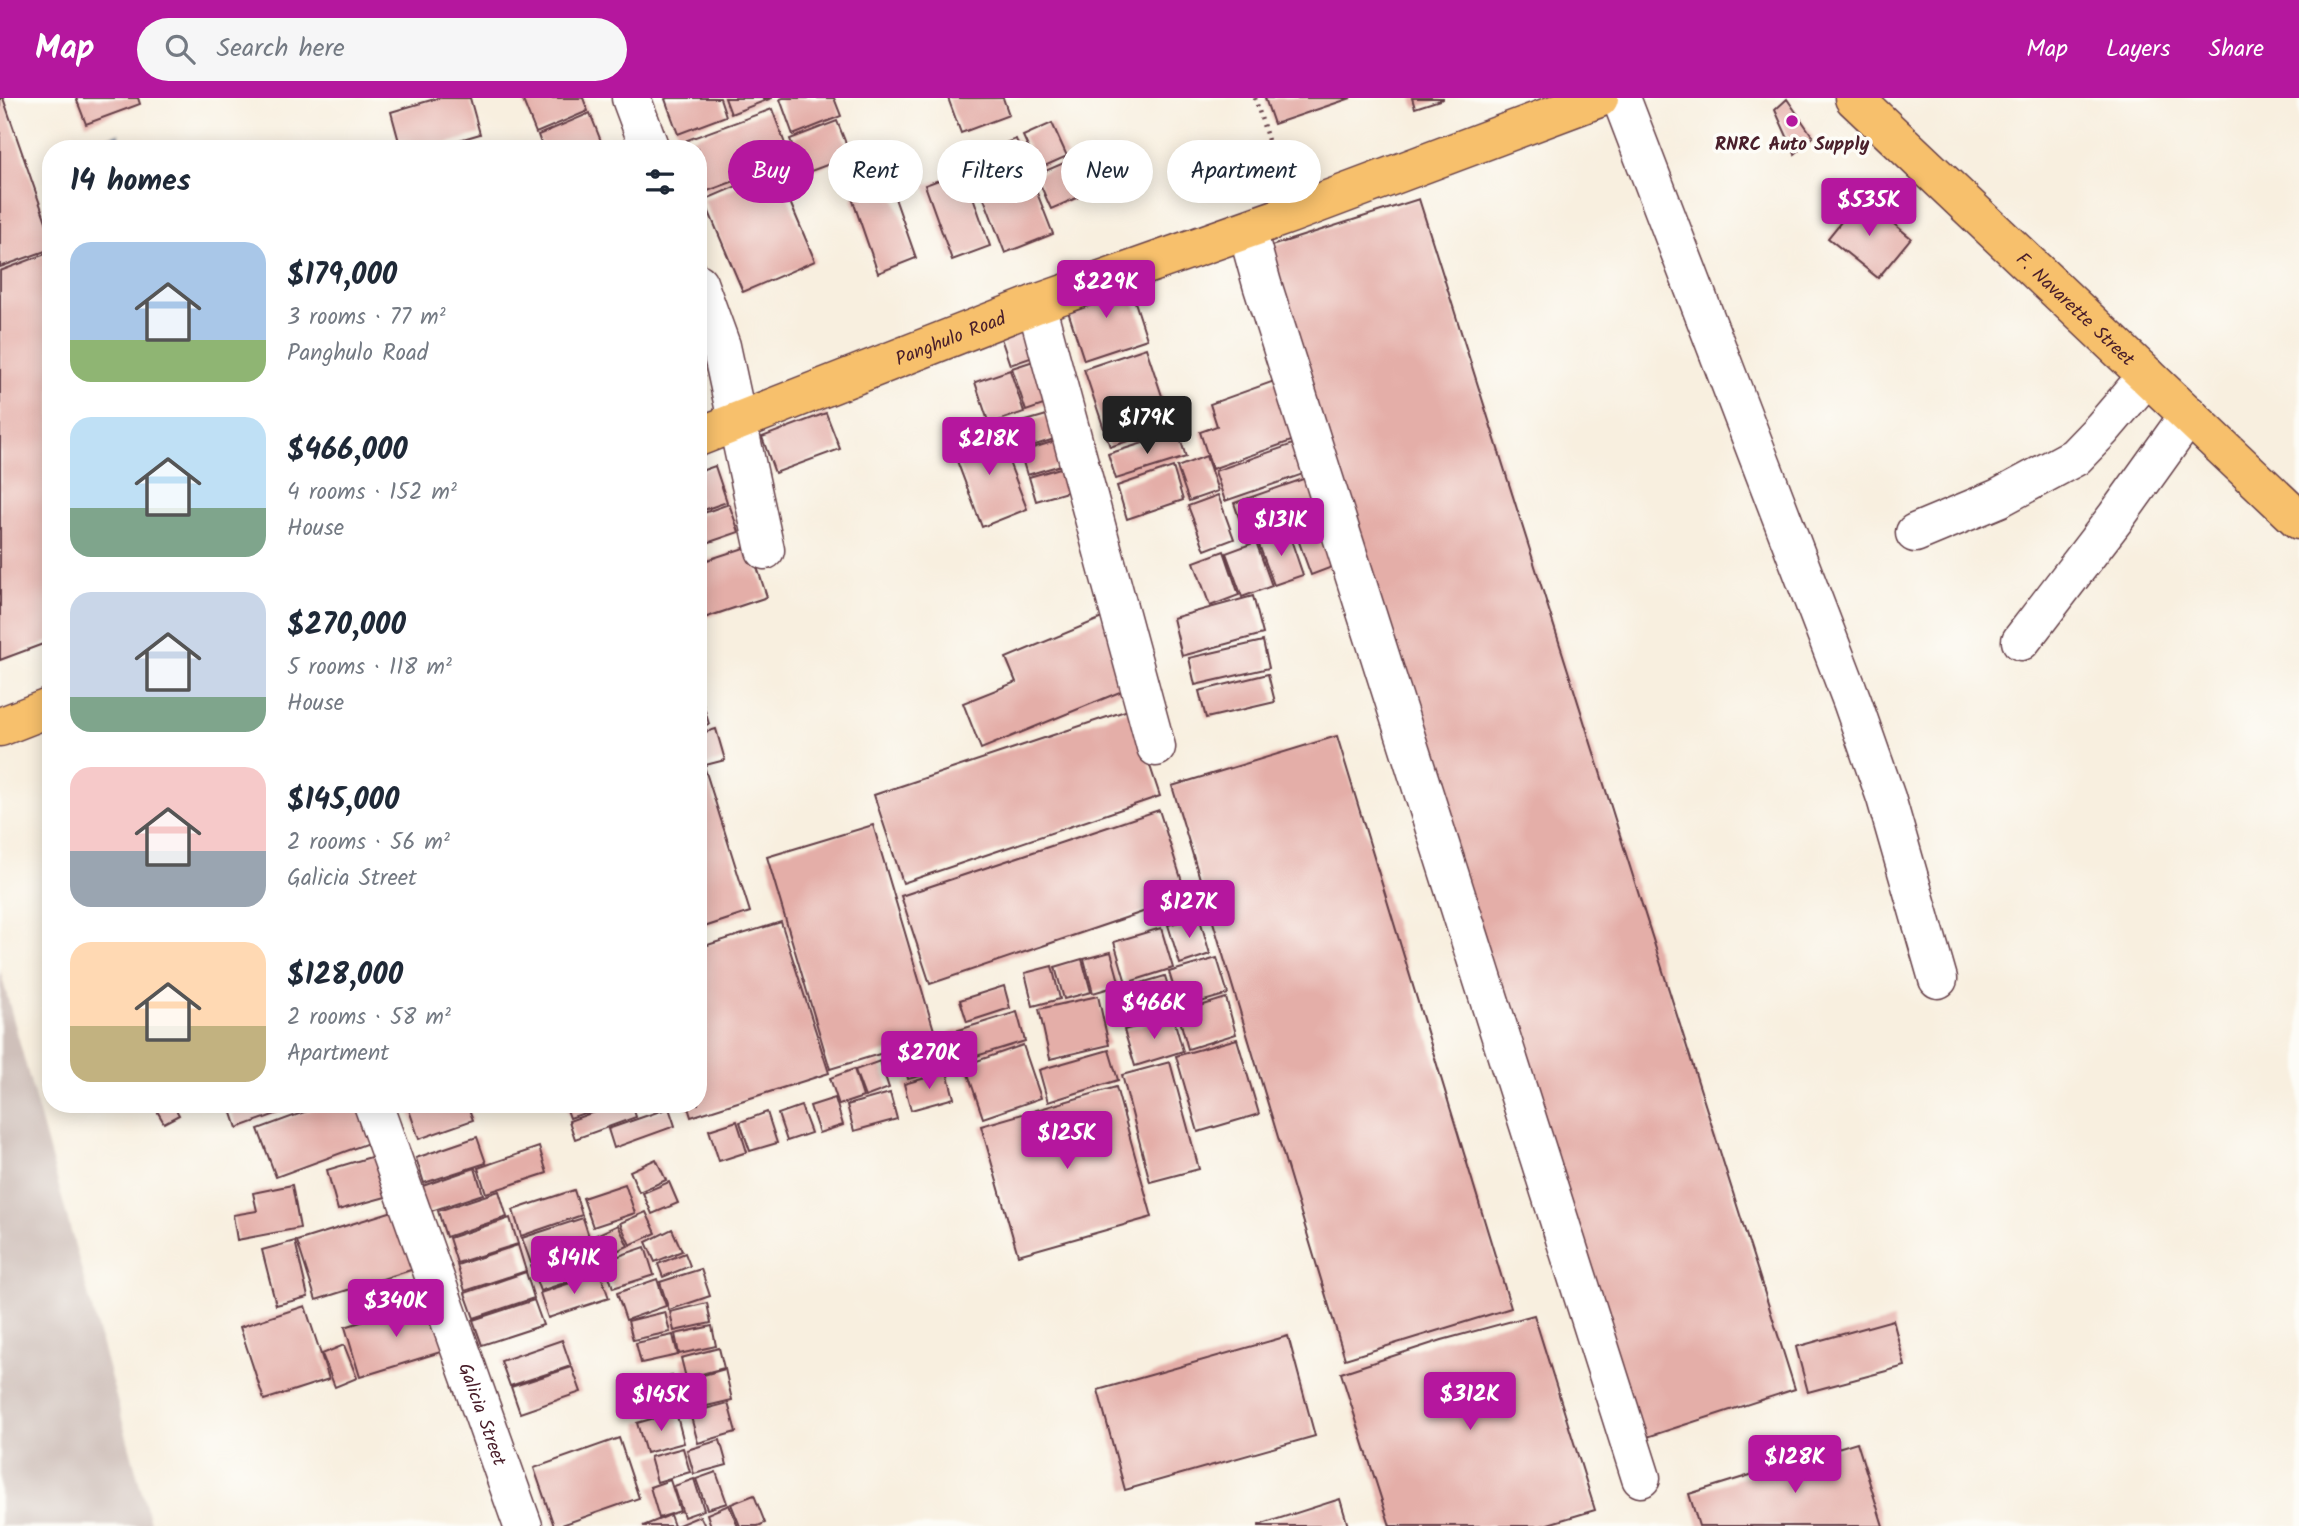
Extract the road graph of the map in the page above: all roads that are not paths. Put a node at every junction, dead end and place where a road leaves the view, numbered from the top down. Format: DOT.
graph roads {
  1 [pos="631,98"];
  2 [pos="1600,98"];
  3 [pos="1621,98"];
  4 [pos="1854,98"];
  5 [pos="647,140"];
  6 [pos="1247,230"];
  7 [pos="1036,304"];
  8 [pos="707,308"];
  9 [pos="2147,376"];
  10 [pos="2189,415"];
  11 [pos="738,421"];
  12 [pos="707,433"];
  13 [pos="2299,520"];
  14 [pos="1915,533"];
  15 [pos="765,550"];
  16 [pos="2021,642"];
  17 [pos="42,711"];
  18 [pos="0,727"];
  19 [pos="1156,747"];
  20 [pos="1938,979"];
  21 [pos="376,1113"];
  22 [pos="1641,1478"];
  23 [pos="523,1526"];
  1 -- 5 [label="street"];
  2 -- 6 [label="main road, Panghulo Road"];
  3 -- 20 [label="street"];
  4 -- 9 [label="main road, F. Navarette Street"];
  6 -- 7 [label="main road, Panghulo Road"];
  6 -- 22 [label="street"];
  7 -- 11 [label="main road, Panghulo Road"];
  7 -- 19 [label="street"];
  8 -- 11 [label="street"];
  9 -- 10 [label="main road, F. Navarette Street"];
  9 -- 14 [label="street"];
  10 -- 13 [label="main road, F. Navarette Street"];
  10 -- 16 [label="street"];
  11 -- 12 [label="main road, Panghulo Road"];
  11 -- 15 [label="street"];
  17 -- 18 [label="main road"];
  21 -- 23 [label="street, Galicia Street"];
}
